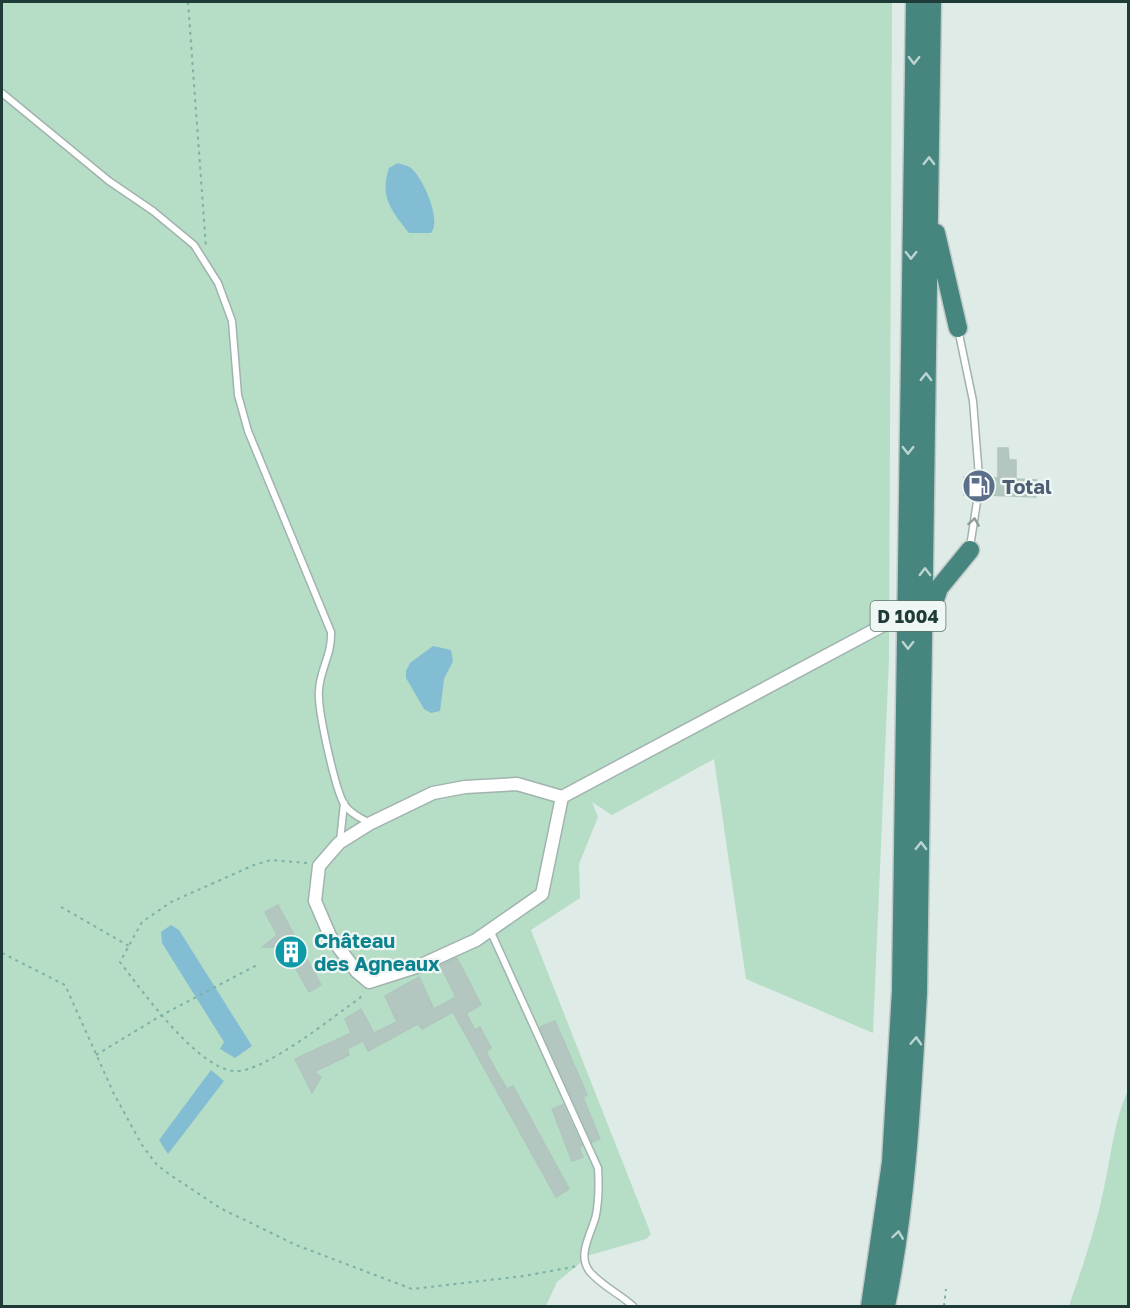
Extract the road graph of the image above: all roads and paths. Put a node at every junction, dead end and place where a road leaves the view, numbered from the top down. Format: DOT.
graph roads {
  1 [pos="188,2"];
  2 [pos="915,2"];
  3 [pos="932,2"];
  4 [pos="2,93"];
  5 [pos="929,204"];
  6 [pos="206,265"];
  7 [pos="958,328"];
  8 [pos="978,477"];
  9 [pos="978,495"];
  10 [pos="970,550"];
  11 [pos="908,612"];
  12 [pos="924,631"];
  13 [pos="562,797"];
  14 [pos="344,803"];
  15 [pos="371,823"];
  16 [pos="339,843"];
  17 [pos="319,866"];
  18 [pos="60,907"];
  19 [pos="490,930"];
  20 [pos="129,946"];
  21 [pos="2,952"];
  22 [pos="259,964"];
  23 [pos="369,982"];
  24 [pos="162,1016"];
  25 [pos="96,1055"];
  26 [pos="585,1265"];
  27 [pos="946,1288"];
  28 [pos="888,1302"];
  29 [pos="633,1306"];
  30 [pos="870,1306"];
  31 [pos="944,1306"];
  1 -- 6 [label="path"];
  2 -- 11 [label="highway, D 1004, one-way"];
  5 -- 3 [label="highway, D 1004, one-way"];
  4 -- 6 [label="lane"];
  5 -- 7 [label="highway"];
  12 -- 5 [label="highway, D 1004, one-way"];
  6 -- 14 [label="lane"];
  7 -- 8 [label="lane"];
  10 -- 9 [label="lane, one-way"];
  10 -- 12 [label="highway"];
  11 -- 13 [label="street"];
  11 -- 30 [label="highway, D 1004, one-way"];
  28 -- 12 [label="highway, D 1004, one-way"];
  13 -- 15 [label="street"];
  13 -- 19 [label="street"];
  14 -- 15 [label="lane"];
  14 -- 16 [label="lane"];
  15 -- 16 [label="street"];
  16 -- 17 [label="street"];
  17 -- 20 [label="path"];
  17 -- 23 [label="street"];
  18 -- 20 [label="path"];
  19 -- 23 [label="street"];
  19 -- 26 [label="lane"];
  20 -- 24 [label="path"];
  21 -- 25 [label="path"];
  22 -- 24 [label="path"];
  23 -- 24 [label="path"];
  24 -- 25 [label="path"];
  25 -- 26 [label="path"];
  26 -- 29 [label="lane"];
  27 -- 31 [label="path"];
}
